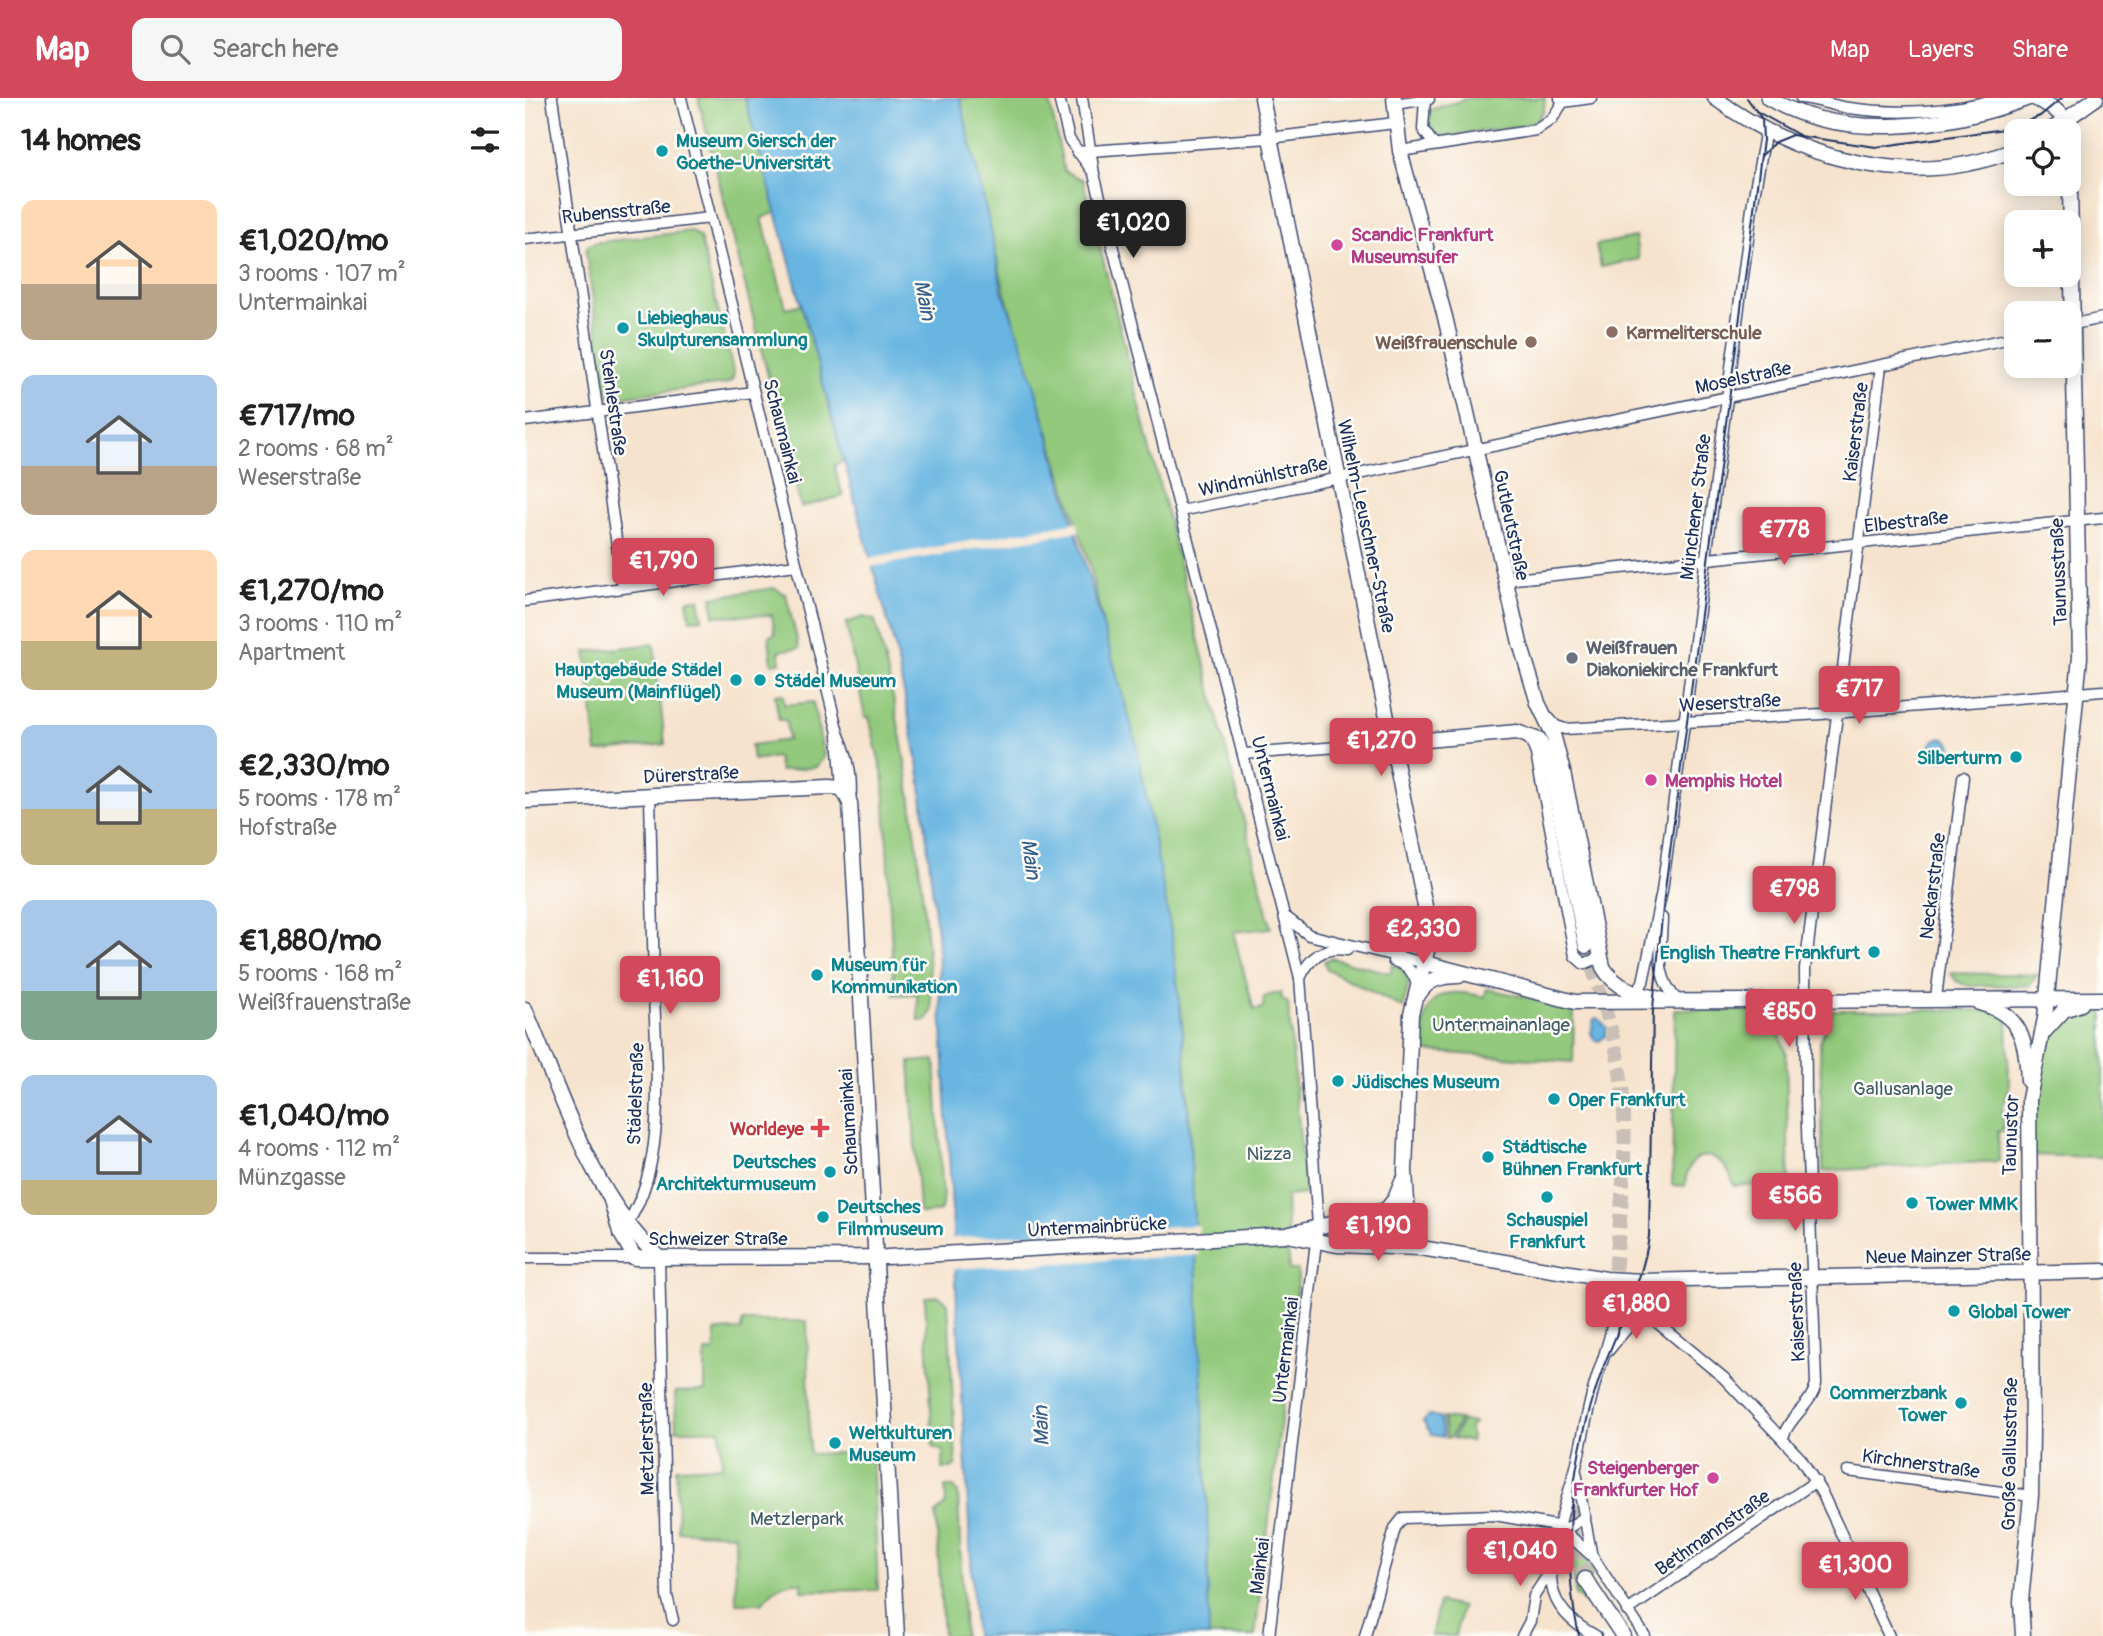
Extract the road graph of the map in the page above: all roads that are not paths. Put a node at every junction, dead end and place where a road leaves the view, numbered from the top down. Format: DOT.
graph roads {
  1 [pos="552,98"];
  2 [pos="681,98"];
  3 [pos="1059,98"];
  4 [pos="1081,98"];
  5 [pos="1262,98"];
  6 [pos="1591,98"];
  7 [pos="1715,98"];
  8 [pos="1768,98"];
  9 [pos="1801,98"];
  10 [pos="1809,98"];
  11 [pos="2000,98"];
  12 [pos="2031,98"];
  13 [pos="1428,99"];
  14 [pos="1561,100"];
  15 [pos="1394,101"];
  16 [pos="2092,101"];
  17 [pos="2062,119"];
  18 [pos="2075,119"];
  19 [pos="1395,122"];
  20 [pos="1766,129"];
  21 [pos="1269,138"];
  22 [pos="1434,145"];
  23 [pos="1090,151"];
  24 [pos="1400,151"];
  25 [pos="1077,152"];
  26 [pos="2004,152"];
  27 [pos="1094,174"];
  28 [pos="2069,196"];
  29 [pos="710,218"];
  30 [pos="573,233"];
  31 [pos="525,239"];
  32 [pos="2070,301"];
  33 [pos="2103,318"];
  34 [pos="2081,323"];
  35 [pos="2004,340"];
  36 [pos="1881,366"];
  37 [pos="2072,378"];
  38 [pos="753,392"];
  39 [pos="1727,398"];
  40 [pos="598,412"];
  41 [pos="525,421"];
  42 [pos="1476,451"];
  43 [pos="1337,479"];
  44 [pos="1181,511"];
  45 [pos="2103,518"];
  46 [pos="2076,521"];
  47 [pos="1859,544"];
  48 [pos="1706,560"];
  49 [pos="796,565"];
  50 [pos="1504,580"];
  51 [pos="623,587"];
  52 [pos="525,601"];
  53 [pos="2103,691"];
  54 [pos="2078,693"];
  55 [pos="1538,703"];
  56 [pos="1837,713"];
  57 [pos="1684,722"];
  58 [pos="838,733"];
  59 [pos="1522,733"];
  60 [pos="1392,743"];
  61 [pos="1244,754"];
  62 [pos="1549,761"];
  63 [pos="1963,777"];
  64 [pos="842,788"];
  65 [pos="650,795"];
  66 [pos="525,801"];
  67 [pos="850,803"];
  68 [pos="1662,891"];
  69 [pos="1286,918"];
  70 [pos="1586,946"];
  71 [pos="1600,957"];
  72 [pos="1425,963"];
  73 [pos="1474,975"];
  74 [pos="1300,978"];
  75 [pos="1418,988"];
  76 [pos="1631,998"];
  77 [pos="1803,998"];
  78 [pos="1936,998"];
  79 [pos="1965,999"];
  80 [pos="2047,999"];
  81 [pos="2099,999"];
  82 [pos="1671,1001"];
  83 [pos="525,1009"];
  84 [pos="1411,1014"];
  85 [pos="2041,1035"];
  86 [pos="2029,1099"];
  87 [pos="1405,1171"];
  88 [pos="611,1200"];
  89 [pos="628,1222"];
  90 [pos="1318,1226"];
  91 [pos="1286,1235"];
  92 [pos="1317,1243"];
  93 [pos="1421,1248"];
  94 [pos="911,1255"];
  95 [pos="873,1257"];
  96 [pos="525,1258"];
  97 [pos="635,1258"];
  98 [pos="659,1258"];
  99 [pos="2103,1271"];
  100 [pos="2029,1273"];
  101 [pos="1586,1275"];
  102 [pos="1812,1278"];
  103 [pos="1613,1279"];
  104 [pos="1684,1282"];
  105 [pos="1642,1310"];
  106 [pos="1606,1353"];
  107 [pos="1783,1437"];
  108 [pos="1575,1469"];
  109 [pos="1848,1471"];
  110 [pos="1816,1481"];
  111 [pos="2031,1496"];
  112 [pos="1285,1500"];
  113 [pos="1584,1517"];
  114 [pos="1560,1527"];
  115 [pos="1592,1556"];
  116 [pos="1552,1567"];
  117 [pos="1585,1579"];
  118 [pos="1627,1611"];
  119 [pos="1568,1617"];
  120 [pos="673,1620"];
  121 [pos="897,1636"];
  122 [pos="1269,1636"];
  123 [pos="1365,1636"];
  124 [pos="1522,1636"];
  125 [pos="1573,1636"];
  126 [pos="1596,1636"];
  127 [pos="1623,1636"];
  128 [pos="1645,1636"];
  129 [pos="1889,1636"];
  130 [pos="2023,1636"];
  1 -- 30 [label="street, Steinlestraße"];
  2 -- 29 [label="street, Schaumainkai"];
  3 -- 25 [label="street"];
  4 -- 23 [label="street, Untermainkai"];
  5 -- 21 [label="main road, Wilhelm-Leuschner-Straße"];
  6 -- 14 [label="street"];
  7 -- 20 [label="main road"];
  8 -- 12 [label="main road"];
  9 -- 10 [label="street"];
  10 -- 11 [label="street"];
  12 -- 17 [label="main road"];
  13 -- 15 [label="street"];
  13 -- 22 [label="street"];
  14 -- 22 [label="street"];
  15 -- 19 [label="main road, Gutleutstraße"];
  16 -- 18 [label="main road"];
  19 -- 21 [label="street"];
  19 -- 24 [label="main road, Gutleutstraße"];
  20 -- 26 [label="main road"];
  20 -- 39 [label="street, Münchener Straße"];
  21 -- 23 [label="street"];
  21 -- 43 [label="main road, Wilhelm-Leuschner-Straße"];
  22 -- 24 [label="street"];
  23 -- 25 [label="street"];
  23 -- 27 [label="street, Untermainkai"];
  24 -- 42 [label="main road, Gutleutstraße"];
  25 -- 27 [label="street"];
  27 -- 44 [label="street, Untermainkai"];
  28 -- 32 [label="main road, Taunusstraße"];
  29 -- 30 [label="street, Rubensstraße"];
  29 -- 38 [label="street, Schaumainkai"];
  30 -- 31 [label="street, Rubensstraße"];
  30 -- 40 [label="street, Steinlestraße"];
  33 -- 34 [label="street"];
  35 -- 36 [label="street, Moselstraße"];
  36 -- 39 [label="street, Moselstraße"];
  36 -- 47 [label="street, Kaiserstraße"];
  37 -- 46 [label="main road, Taunusstraße"];
  38 -- 40 [label="street"];
  38 -- 49 [label="street, Schaumainkai"];
  39 -- 42 [label="street, Moselstraße"];
  39 -- 48 [label="street, Münchener Straße"];
  40 -- 41 [label="street"];
  40 -- 51 [label="street, Steinlestraße"];
  42 -- 43 [label="street, Windmühlstraße"];
  42 -- 50 [label="main road, Gutleutstraße"];
  43 -- 44 [label="street, Windmühlstraße"];
  43 -- 60 [label="main road, Wilhelm-Leuschner-Straße"];
  44 -- 61 [label="street, Untermainkai"];
  45 -- 46 [label="street, Elbestraße"];
  46 -- 47 [label="street, Elbestraße"];
  46 -- 54 [label="main road, Taunusstraße"];
  47 -- 48 [label="street, Elbestraße"];
  47 -- 56 [label="street, Kaiserstraße"];
  48 -- 50 [label="street, Elbestraße"];
  48 -- 57 [label="street, Münchener Straße"];
  49 -- 51 [label="street"];
  49 -- 58 [label="street, Schaumainkai"];
  50 -- 55 [label="main road, Gutleutstraße"];
  51 -- 52 [label="street"];
  53 -- 54 [label="street, Weserstraße"];
  54 -- 56 [label="street, Weserstraße"];
  54 -- 80 [label="main road, Taunusstraße"];
  55 -- 57 [label="street, Weserstraße"];
  55 -- 62 [label="main road"];
  55 -- 71 [label="main road, Gutleutstraße"];
  56 -- 57 [label="street, Weserstraße"];
  56 -- 77 [label="street, Kaiserstraße"];
  57 -- 68 [label="street, Münchener Straße"];
  58 -- 64 [label="street, Schaumainkai"];
  58 -- 67 [label="street, Schaumainkai"];
  59 -- 60 [label="main road"];
  59 -- 62 [label="main road"];
  59 -- 71 [label="street"];
  60 -- 61 [label="street"];
  60 -- 72 [label="main road, Wilhelm-Leuschner-Straße"];
  61 -- 69 [label="street, Untermainkai"];
  62 -- 70 [label="main road"];
  63 -- 78 [label="street, Neckarstraße"];
  64 -- 65 [label="main road, Dürerstraße"];
  64 -- 67 [label="main road"];
  65 -- 66 [label="main road, Dürerstraße"];
  65 -- 89 [label="street, Städelstraße"];
  67 -- 95 [label="main road, Schaumainkai"];
  68 -- 76 [label="street, Münchener Straße"];
  68 -- 82 [label="street, Münchener Straße"];
  69 -- 72 [label="street"];
  69 -- 74 [label="street, Untermainkai"];
  71 -- 76 [label="main road, Gutleutstraße"];
  72 -- 73 [label="main road"];
  72 -- 75 [label="main road, Wilhelm-Leuschner-Straße"];
  73 -- 76 [label="main road"];
  73 -- 84 [label="main road"];
  74 -- 75 [label="street"];
  74 -- 90 [label="street, Untermainkai"];
  75 -- 84 [label="main road, Wilhelm-Leuschner-Straße"];
  76 -- 82 [label="main road"];
  77 -- 78 [label="main road"];
  77 -- 82 [label="main road"];
  77 -- 102 [label="street, Kaiserstraße"];
  78 -- 79 [label="main road"];
  79 -- 80 [label="main road"];
  79 -- 86 [label="main road"];
  80 -- 81 [label="main road"];
  80 -- 85 [label="main road, Taunustor"];
  81 -- 85 [label="main road"];
  83 -- 88 [label="main road"];
  84 -- 87 [label="main road"];
  85 -- 86 [label="main road, Taunustor"];
  86 -- 100 [label="main road, Taunustor"];
  87 -- 90 [label="main road"];
  87 -- 93 [label="main road"];
  88 -- 89 [label="main road"];
  88 -- 97 [label="main road"];
  89 -- 98 [label="main road"];
  90 -- 91 [label="main road"];
  90 -- 92 [label="street, Untermainkai"];
  91 -- 92 [label="main road, Neue Mainzer Straße"];
  91 -- 94 [label="main road, Untermainbrücke"];
  92 -- 93 [label="main road, Neue Mainzer Straße"];
  92 -- 112 [label="street, Untermainkai"];
  93 -- 101 [label="main road, Neue Mainzer Straße"];
  94 -- 95 [label="main road, Schweizer Straße"];
  95 -- 98 [label="main road, Schweizer Straße"];
  95 -- 121 [label="main road, Schaumainkai"];
  96 -- 97 [label="street, Schweizer Straße"];
  97 -- 98 [label="main road, Schweizer Straße"];
  98 -- 120 [label="street, Metzlerstraße"];
  99 -- 100 [label="main road, Neue Mainzer Straße"];
  100 -- 102 [label="main road, Neue Mainzer Straße"];
  100 -- 111 [label="main road, Große Gallusstraße"];
  101 -- 103 [label="main road, Neue Mainzer Straße"];
  101 -- 106 [label="street"];
  102 -- 104 [label="main road, Neue Mainzer Straße"];
  102 -- 107 [label="street, Kaiserstraße"];
  103 -- 104 [label="main road, Neue Mainzer Straße"];
  103 -- 105 [label="street"];
  104 -- 105 [label="street"];
  105 -- 106 [label="street"];
  105 -- 107 [label="street"];
  106 -- 108 [label="street"];
  107 -- 110 [label="street"];
  108 -- 113 [label="street"];
  108 -- 114 [label="street"];
  109 -- 111 [label="street, Kirchnerstraße"];
  110 -- 118 [label="street, Bethmannstraße"];
  110 -- 129 [label="street"];
  111 -- 130 [label="main road, Große Gallusstraße"];
  112 -- 122 [label="street, Mainkai"];
  113 -- 114 [label="street"];
  113 -- 115 [label="street"];
  114 -- 115 [label="street"];
  114 -- 116 [label="street"];
  114 -- 123 [label="street"];
  115 -- 118 [label="street"];
  116 -- 119 [label="street"];
  116 -- 124 [label="street"];
  117 -- 127 [label="main road"];
  118 -- 128 [label="street"];
  119 -- 125 [label="street"];
  119 -- 126 [label="street"];
}
